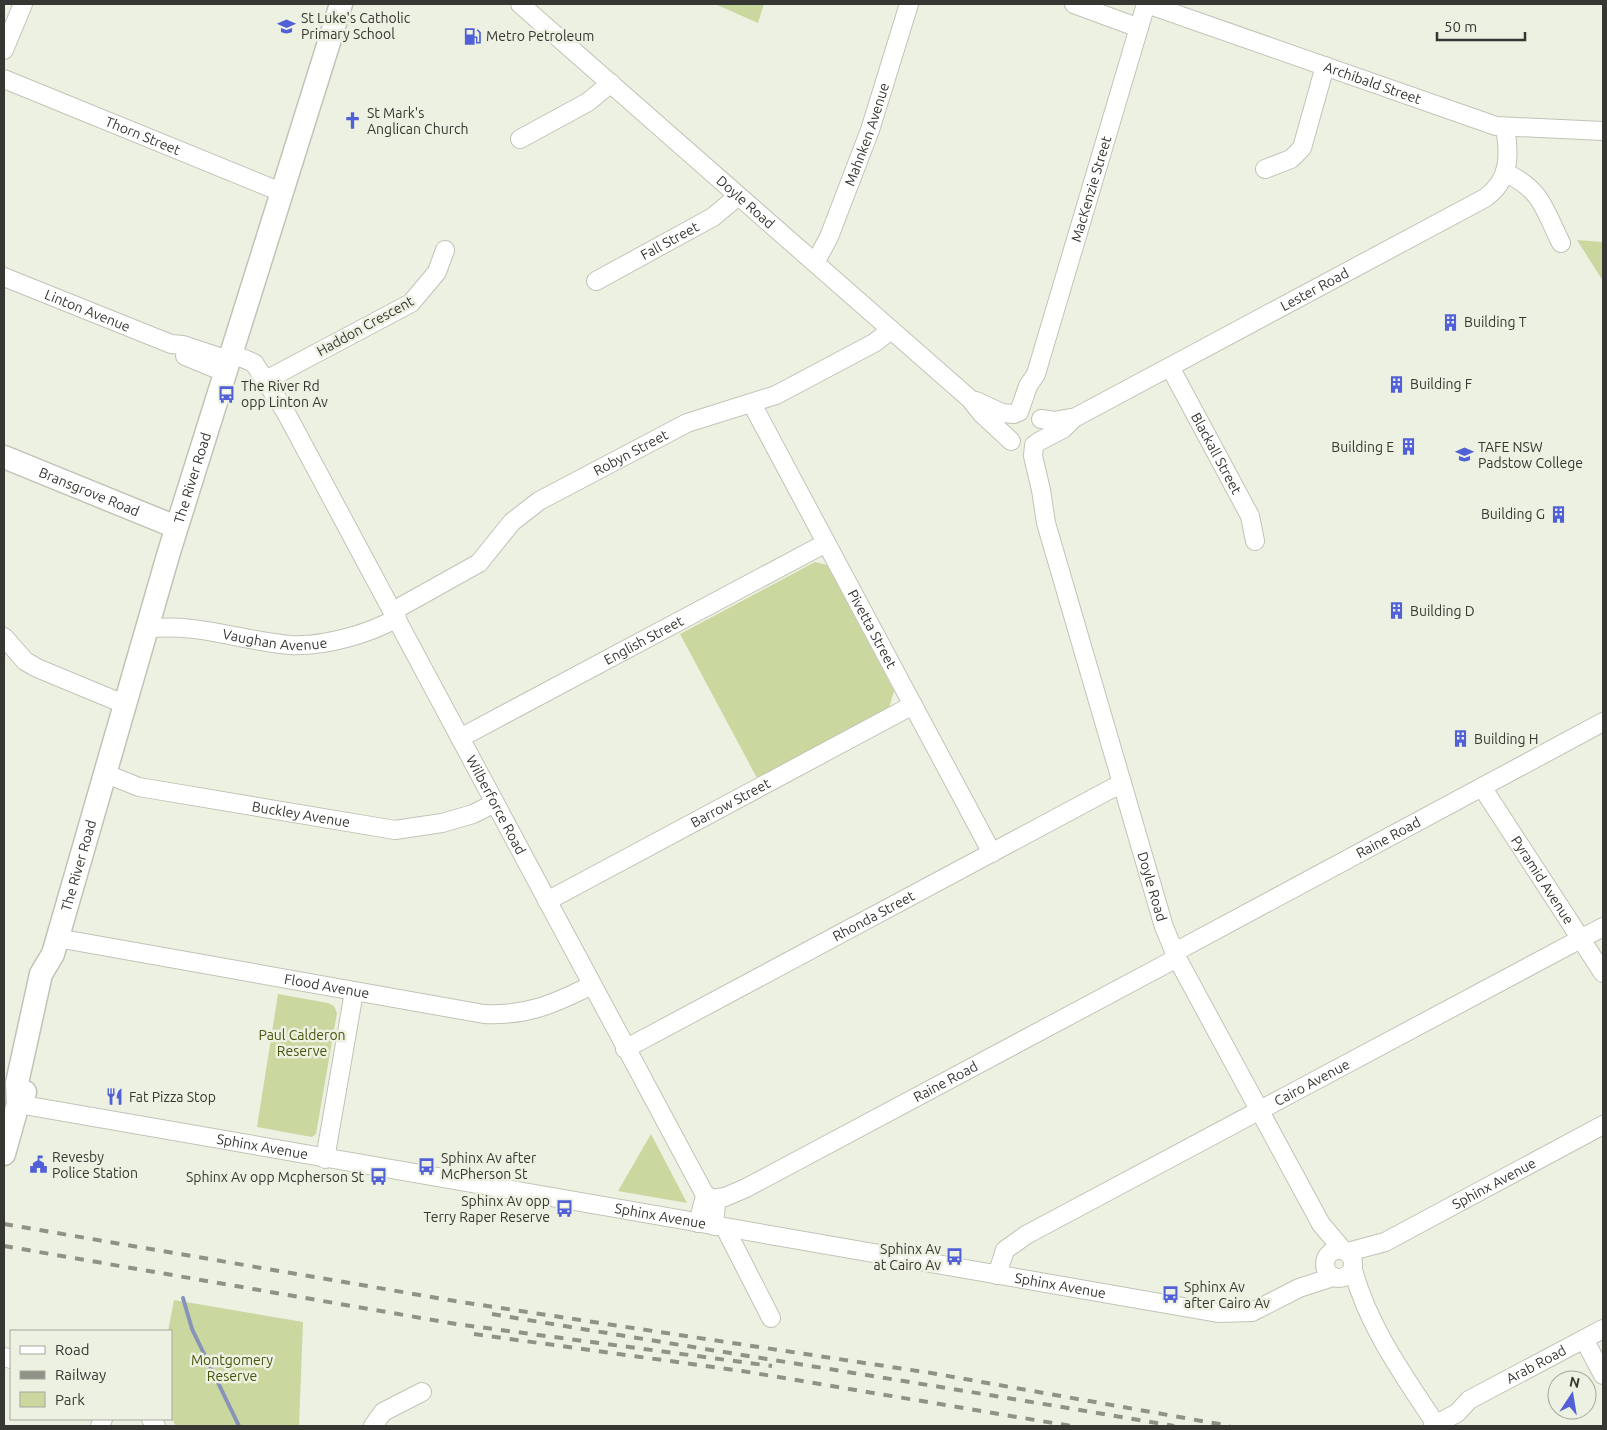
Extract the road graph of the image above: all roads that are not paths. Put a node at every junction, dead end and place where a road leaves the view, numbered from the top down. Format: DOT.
graph roads {
  1 [pos="23,4"];
  2 [pos="340,4"];
  3 [pos="520,4"];
  4 [pos="909,4"];
  5 [pos="1074,4"];
  6 [pos="1146,4"];
  7 [pos="1139,28"];
  8 [pos="4,50"];
  9 [pos="1325,66"];
  10 [pos="4,79"];
  11 [pos="610,83"];
  12 [pos="1505,128"];
  13 [pos="1603,131"];
  14 [pos="520,139"];
  15 [pos="1265,169"];
  16 [pos="1506,173"];
  17 [pos="281,192"];
  18 [pos="738,196"];
  19 [pos="1561,243"];
  20 [pos="445,250"];
  21 [pos="814,262"];
  22 [pos="4,277"];
  23 [pos="596,281"];
  24 [pos="891,330"];
  25 [pos="229,356"];
  26 [pos="1170,367"];
  27 [pos="1036,374"];
  28 [pos="269,379"];
  29 [pos="970,399"];
  30 [pos="752,404"];
  31 [pos="1017,413"];
  32 [pos="1039,417"];
  33 [pos="1076,417"];
  34 [pos="1025,443"];
  35 [pos="4,457"];
  36 [pos="176,527"];
  37 [pos="1256,541"];
  38 [pos="826,543"];
  39 [pos="394,613"];
  40 [pos="149,619"];
  41 [pos="4,637"];
  42 [pos="124,704"];
  43 [pos="913,706"];
  44 [pos="1603,722"];
  45 [pos="460,738"];
  46 [pos="102,780"];
  47 [pos="1122,783"];
  48 [pos="1482,787"];
  49 [pos="493,800"];
  50 [pos="992,853"];
  51 [pos="547,901"];
  52 [pos="1603,927"];
  53 [pos="1581,939"];
  54 [pos="55,946"];
  55 [pos="1176,955"];
  56 [pos="1603,973"];
  57 [pos="592,985"];
  58 [pos="354,992"];
  59 [pos="626,1049"];
  60 [pos="18,1104"];
  61 [pos="1259,1110"];
  62 [pos="1603,1125"];
  63 [pos="4,1146"];
  64 [pos="325,1159"];
  65 [pos="710,1197"];
  66 [pos="1321,1224"];
  67 [pos="712,1226"];
  68 [pos="1326,1258"];
  69 [pos="1349,1260"];
  70 [pos="1004,1276"];
  71 [pos="1335,1277"];
  72 [pos="1299,1288"];
  73 [pos="1362,1303"];
  74 [pos="771,1318"];
  75 [pos="1603,1329"];
  76 [pos="1584,1339"];
  77 [pos="1603,1375"];
  78 [pos="422,1392"];
  79 [pos="1430,1423"];
  80 [pos="373,1426"];
  1 -- 8 [label="street"];
  2 -- 17 [label="main road, The River Road"];
  3 -- 11 [label="street, Doyle Road"];
  4 -- 21 [label="street, Mahnken Avenue"];
  5 -- 7 [label="street"];
  6 -- 7 [label="street, MacKenzie Street"];
  6 -- 9 [label="street, Archibald Street"];
  7 -- 27 [label="street, MacKenzie Street"];
  9 -- 12 [label="street, Archibald Street"];
  9 -- 15 [label="street"];
  10 -- 17 [label="street, Thorn Street"];
  11 -- 14 [label="street"];
  11 -- 18 [label="street, Doyle Road"];
  12 -- 13 [label="street, Archibald Street"];
  12 -- 16 [label="street"];
  16 -- 19 [label="street"];
  16 -- 26 [label="street, Lester Road"];
  17 -- 25 [label="main road, The River Road"];
  18 -- 21 [label="street, Doyle Road"];
  18 -- 23 [label="street, Fall Street"];
  20 -- 28 [label="street, Haddon Crescent"];
  21 -- 24 [label="street, Doyle Road"];
  22 -- 25 [label="street, Linton Avenue"];
  24 -- 29 [label="street, Doyle Road"];
  24 -- 30 [label="street, Robyn Street"];
  25 -- 28 [label="street, Wilberforce Road"];
  25 -- 36 [label="main road, The River Road"];
  26 -- 33 [label="street, Lester Road"];
  26 -- 37 [label="street, Blackall Street"];
  27 -- 31 [label="street, MacKenzie Street"];
  27 -- 32 [label="street, MacKenzie Street"];
  28 -- 39 [label="street, Wilberforce Road"];
  29 -- 31 [label="street, Doyle Road"];
  29 -- 34 [label="street, Doyle Road"];
  30 -- 38 [label="street, Pivetta Street"];
  30 -- 39 [label="street, Robyn Street"];
  31 -- 32 [label="street"];
  31 -- 34 [label="street"];
  32 -- 33 [label="street, Lester Road"];
  32 -- 34 [label="street"];
  33 -- 34 [label="street, Lester Road"];
  34 -- 47 [label="street, Doyle Road"];
  35 -- 36 [label="main road, Bransgrove Road"];
  36 -- 40 [label="main road, The River Road"];
  38 -- 43 [label="street, Pivetta Street"];
  38 -- 45 [label="street, English Street"];
  39 -- 40 [label="street, Vaughan Avenue"];
  39 -- 45 [label="street, Wilberforce Road"];
  40 -- 42 [label="main road, The River Road"];
  41 -- 42 [label="street"];
  42 -- 46 [label="main road, The River Road"];
  43 -- 50 [label="street, Pivetta Street"];
  43 -- 51 [label="street, Barrow Street"];
  44 -- 48 [label="street, Raine Road"];
  45 -- 49 [label="street, Wilberforce Road"];
  46 -- 49 [label="street, Buckley Avenue"];
  46 -- 54 [label="main road, The River Road"];
  47 -- 50 [label="street, Rhonda Street"];
  47 -- 55 [label="street, Doyle Road"];
  48 -- 53 [label="street, Pyramid Avenue"];
  48 -- 55 [label="street, Raine Road"];
  49 -- 51 [label="street, Wilberforce Road"];
  50 -- 59 [label="street, Rhonda Street"];
  51 -- 57 [label="street, Wilberforce Road"];
  52 -- 53 [label="street, Cairo Avenue"];
  53 -- 56 [label="street, Pyramid Avenue"];
  53 -- 61 [label="street, Cairo Avenue"];
  54 -- 58 [label="street, Flood Avenue"];
  54 -- 60 [label="main road, The River Road"];
  55 -- 61 [label="street, Doyle Road"];
  55 -- 65 [label="street, Raine Road"];
  57 -- 58 [label="street, Flood Avenue"];
  57 -- 59 [label="street, Wilberforce Road"];
  58 -- 64 [label="street"];
  59 -- 65 [label="street, Wilberforce Road"];
  60 -- 63 [label="main road, The River Road"];
  60 -- 64 [label="street, Sphinx Avenue"];
  61 -- 66 [label="street, Doyle Road"];
  61 -- 70 [label="street, Cairo Avenue"];
  62 -- 69 [label="street, Sphinx Avenue"];
  64 -- 67 [label="street, Sphinx Avenue"];
  65 -- 67 [label="street, Wilberforce Road"];
  66 -- 68 [label="street, Doyle Road"];
  66 -- 69 [label="street, Doyle Road"];
  67 -- 70 [label="street, Sphinx Avenue"];
  67 -- 74 [label="street, Wilberforce Road"];
  68 -- 69 [label="street"];
  68 -- 71 [label="street"];
  68 -- 72 [label="street, Sphinx Avenue"];
  69 -- 71 [label="street"];
  69 -- 73 [label="street, Doyle Road"];
  70 -- 72 [label="street, Sphinx Avenue"];
  71 -- 72 [label="street, Sphinx Avenue"];
  71 -- 73 [label="street, Doyle Road"];
  73 -- 79 [label="street, Doyle Road"];
  75 -- 76 [label="street, Arab Road"];
  76 -- 77 [label="street"];
  76 -- 79 [label="street, Arab Road"];
  78 -- 80 [label="street"];
}
